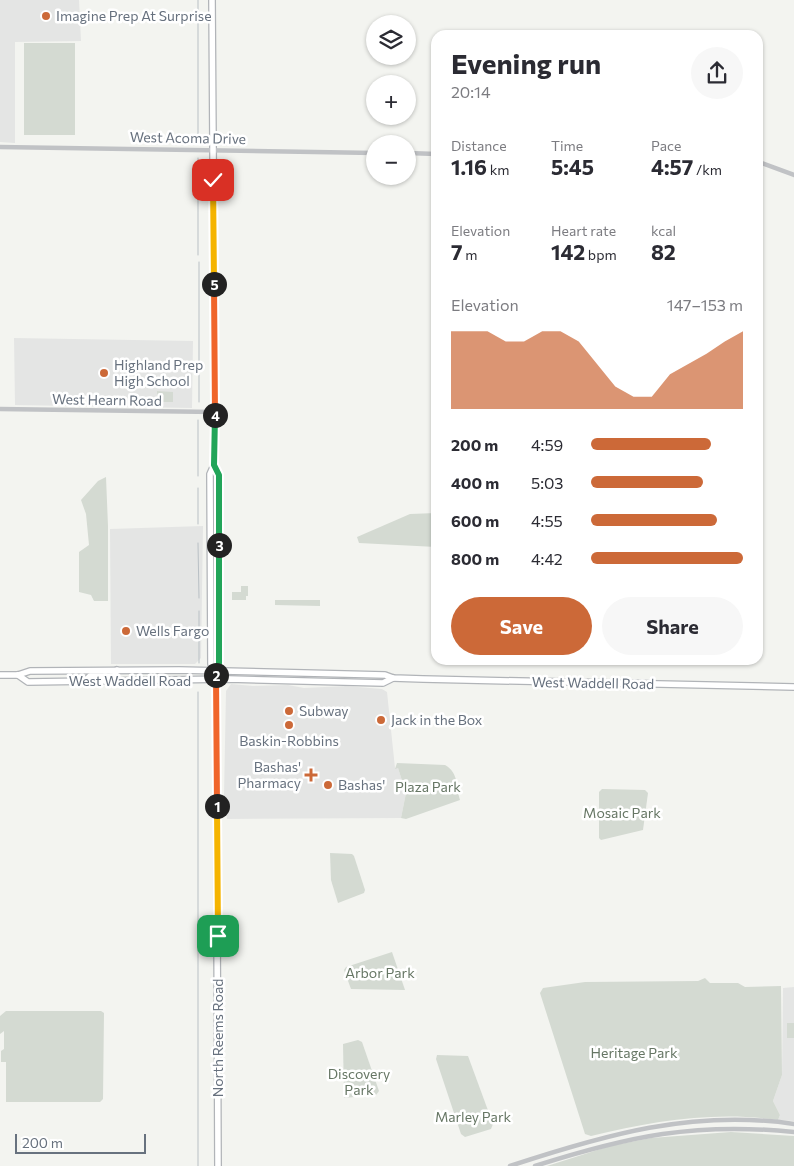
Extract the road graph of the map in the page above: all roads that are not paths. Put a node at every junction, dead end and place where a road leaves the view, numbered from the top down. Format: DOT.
graph roads {
  1 [pos="212,0"];
  2 [pos="0,147"];
  3 [pos="213,149"];
  4 [pos="366,153"];
  5 [pos="416,153"];
  6 [pos="431,154"];
  7 [pos="763,164"];
  8 [pos="794,176"];
  9 [pos="0,410"];
  10 [pos="215,412"];
  11 [pos="117,670"];
  12 [pos="216,670"];
  13 [pos="361,674"];
  14 [pos="0,675"];
  15 [pos="18,675"];
  16 [pos="393,678"];
  17 [pos="217,680"];
  18 [pos="85,681"];
  19 [pos="303,681"];
  20 [pos="794,687"];
  21 [pos="794,1124"];
  22 [pos="794,1132"];
  23 [pos="218,1166"];
  24 [pos="510,1166"];
  25 [pos="535,1166"];
  1 -- 3 [label="main road, North Reems Road"];
  2 -- 3 [label="street, West Acoma Drive"];
  3 -- 4 [label="street, West Acoma Drive"];
  3 -- 10 [label="main road, North Reems Road"];
  5 -- 6 [label="street"];
  7 -- 8 [label="street"];
  9 -- 10 [label="street, West Hearn Road"];
  10 -- 12 [label="main road, North Reems Road"];
  11 -- 12 [label="main road, West Waddell Road"];
  11 -- 15 [label="main road, West Waddell Road"];
  11 -- 18 [label="main road"];
  12 -- 13 [label="main road, West Waddell Road"];
  12 -- 17 [label="main road, North Reems Road"];
  13 -- 16 [label="main road, West Waddell Road"];
  13 -- 19 [label="main road"];
  14 -- 15 [label="main road, West Waddell Road"];
  15 -- 18 [label="main road, West Waddell Road"];
  16 -- 19 [label="main road, West Waddell Road"];
  16 -- 20 [label="main road, West Waddell Road"];
  17 -- 18 [label="main road, West Waddell Road"];
  17 -- 19 [label="main road, West Waddell Road"];
  17 -- 23 [label="main road, North Reems Road"];
  21 -- 24 [label="street"];
  22 -- 25 [label="street"];
}
